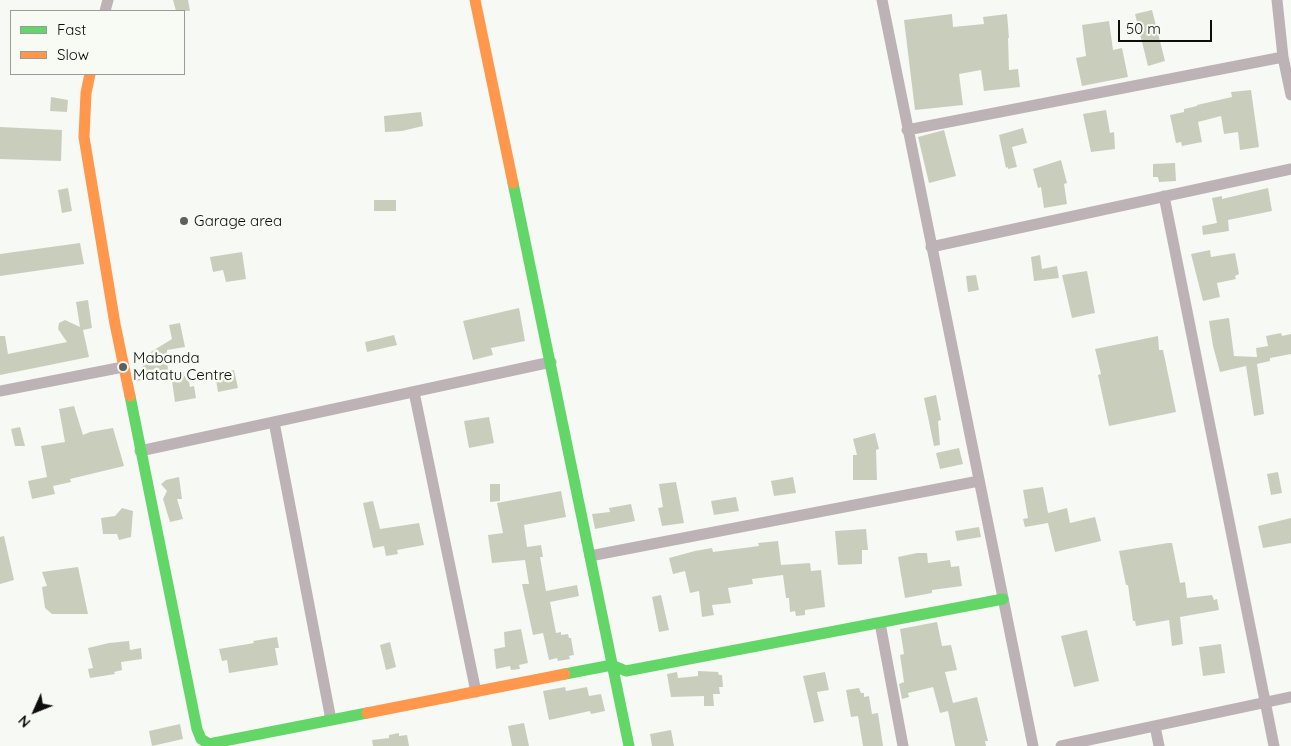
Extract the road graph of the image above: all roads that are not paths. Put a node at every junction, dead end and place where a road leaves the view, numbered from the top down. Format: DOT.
graph roads {
  1 [pos="475,0"];
  2 [pos="882,0"];
  3 [pos="1277,0"];
  4 [pos="1284,57"];
  5 [pos="90,75"];
  6 [pos="1291,95"];
  7 [pos="907,130"];
  8 [pos="1291,169"];
  9 [pos="1164,196"];
  10 [pos="931,246"];
  11 [pos="551,362"];
  12 [pos="123,367"];
  13 [pos="0,391"];
  14 [pos="414,392"];
  15 [pos="274,422"];
  16 [pos="140,452"];
  17 [pos="979,481"];
  18 [pos="590,556"];
  19 [pos="1003,599"];
  20 [pos="880,622"];
  21 [pos="612,665"];
  22 [pos="476,692"];
  23 [pos="1291,696"];
  24 [pos="1265,702"];
  25 [pos="331,720"];
  26 [pos="1155,726"];
  27 [pos="629,746"];
  28 [pos="903,746"];
  29 [pos="1033,746"];
  30 [pos="1061,746"];
  31 [pos="1159,746"];
  32 [pos="1274,746"];
  1 -- 11 [label="street"];
  2 -- 7 [label="street"];
  3 -- 4 [label="street"];
  4 -- 6 [label="street"];
  4 -- 7 [label="street"];
  5 -- 12 [label="street"];
  7 -- 10 [label="street"];
  8 -- 9 [label="street"];
  9 -- 10 [label="street"];
  9 -- 24 [label="street"];
  10 -- 17 [label="street"];
  11 -- 14 [label="street"];
  11 -- 18 [label="street"];
  12 -- 13 [label="street"];
  12 -- 16 [label="street"];
  14 -- 15 [label="street"];
  14 -- 22 [label="street"];
  15 -- 16 [label="street"];
  15 -- 25 [label="street"];
  16 -- 25 [label="street"];
  17 -- 18 [label="street"];
  17 -- 19 [label="street"];
  18 -- 21 [label="street"];
  19 -- 20 [label="street"];
  19 -- 29 [label="street"];
  20 -- 21 [label="street"];
  20 -- 28 [label="street"];
  21 -- 22 [label="street"];
  21 -- 27 [label="street"];
  22 -- 25 [label="street"];
  23 -- 24 [label="street"];
  24 -- 26 [label="street"];
  24 -- 32 [label="street"];
  26 -- 30 [label="street"];
  26 -- 31 [label="street"];
}
